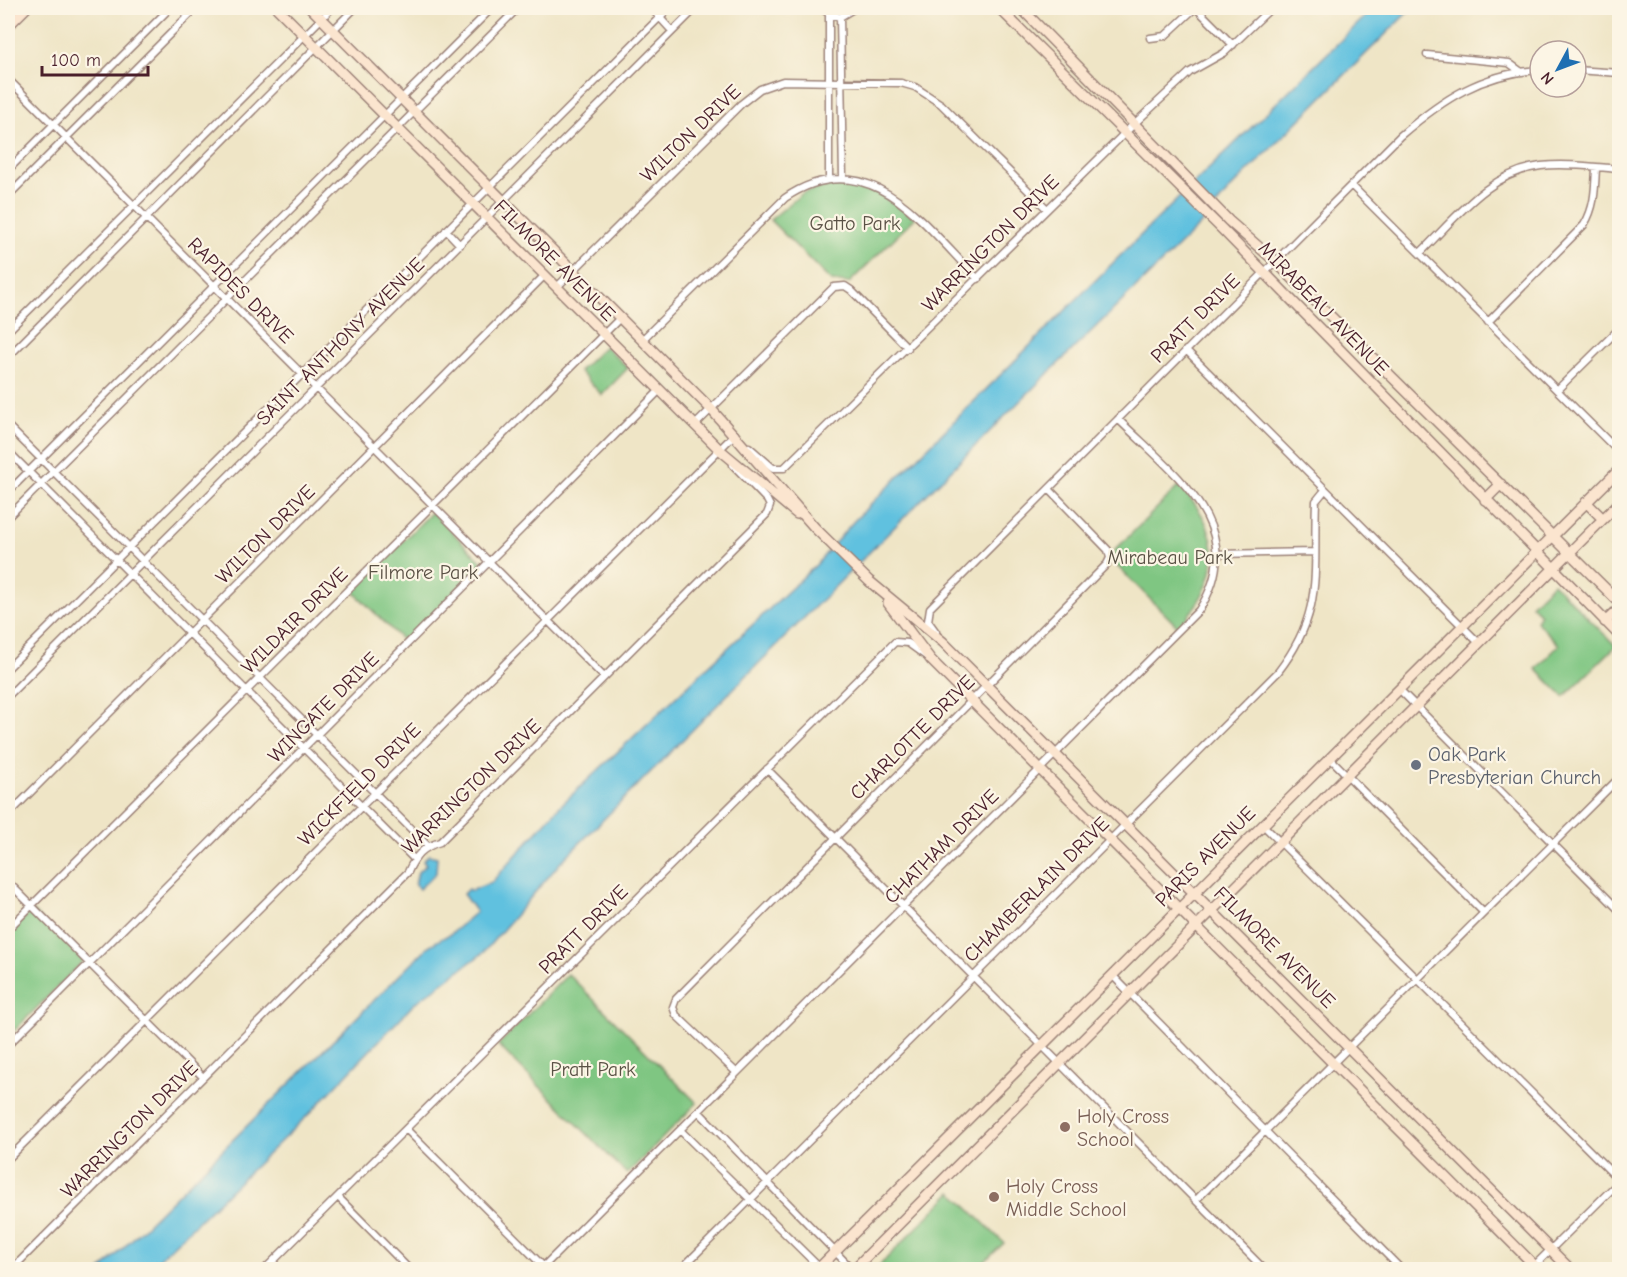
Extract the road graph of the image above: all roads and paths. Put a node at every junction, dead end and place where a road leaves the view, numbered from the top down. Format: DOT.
graph roads {
  1 [pos="26,8"];
  2 [pos="170,8"];
  3 [pos="196,8"];
  4 [pos="277,8"];
  5 [pos="311,8"];
  6 [pos="332,8"];
  7 [pos="355,8"];
  8 [pos="492,8"];
  9 [pos="518,8"];
  10 [pos="651,8"];
  11 [pos="669,8"];
  12 [pos="696,8"];
  13 [pos="822,8"];
  14 [pos="855,8"];
  15 [pos="999,8"];
  16 [pos="1022,8"];
  17 [pos="1196,8"];
  18 [pos="1271,8"];
  19 [pos="829,14"];
  20 [pos="660,16"];
  21 [pos="840,17"];
  22 [pos="321,18"];
  23 [pos="1012,20"];
  24 [pos="8,26"];
  25 [pos="333,30"];
  26 [pos="672,31"];
  27 [pos="304,35"];
  28 [pos="1150,38"];
  29 [pos="1233,45"];
  30 [pos="317,47"];
  31 [pos="1427,55"];
  32 [pos="1520,71"];
  33 [pos="1528,71"];
  34 [pos="1588,71"];
  35 [pos="1620,73"];
  36 [pos="8,79"];
  37 [pos="830,82"];
  38 [pos="843,82"];
  39 [pos="401,98"];
  40 [pos="414,111"];
  41 [pos="385,115"];
  42 [pos="1135,123"];
  43 [pos="53,125"];
  44 [pos="398,128"];
  45 [pos="1124,133"];
  46 [pos="66,138"];
  47 [pos="1596,167"];
  48 [pos="1620,169"];
  49 [pos="8,170"];
  50 [pos="1177,176"];
  51 [pos="843,177"];
  52 [pos="830,178"];
  53 [pos="1352,186"];
  54 [pos="490,187"];
  55 [pos="8,196"];
  56 [pos="504,201"];
  57 [pos="473,203"];
  58 [pos="134,205"];
  59 [pos="1047,209"];
  60 [pos="146,218"];
  61 [pos="487,218"];
  62 [pos="446,230"];
  63 [pos="460,245"];
  64 [pos="1420,254"];
  65 [pos="1276,262"];
  66 [pos="573,272"];
  67 [pos="1264,273"];
  68 [pos="545,276"];
  69 [pos="978,279"];
  70 [pos="214,286"];
  71 [pos="558,287"];
  72 [pos="226,298"];
  73 [pos="1322,307"];
  74 [pos="620,318"];
  75 [pos="1309,319"];
  76 [pos="1488,322"];
  77 [pos="1620,328"];
  78 [pos="8,331"];
  79 [pos="604,334"];
  80 [pos="642,340"];
  81 [pos="908,348"];
  82 [pos="1186,350"];
  83 [pos="8,357"];
  84 [pos="302,374"];
  85 [pos="316,388"];
  86 [pos="660,390"];
  87 [pos="1557,390"];
  88 [pos="711,409"];
  89 [pos="1118,419"];
  90 [pos="695,425"];
  91 [pos="8,426"];
  92 [pos="734,433"];
  93 [pos="375,448"];
  94 [pos="719,449"];
  95 [pos="8,451"];
  96 [pos="1620,453"];
  97 [pos="40,459"];
  98 [pos="28,471"];
  99 [pos="53,472"];
  100 [pos="1619,472"];
  101 [pos="40,484"];
  102 [pos="1501,484"];
  103 [pos="1049,489"];
  104 [pos="1325,490"];
  105 [pos="8,492"];
  106 [pos="1485,500"];
  107 [pos="1586,502"];
  108 [pos="1620,502"];
  109 [pos="432,506"];
  110 [pos="8,517"];
  111 [pos="1603,519"];
  112 [pos="815,528"];
  113 [pos="1552,536"];
  114 [pos="129,548"];
  115 [pos="1314,552"];
  116 [pos="1569,552"];
  117 [pos="1536,553"];
  118 [pos="1218,554"];
  119 [pos="116,560"];
  120 [pos="142,561"];
  121 [pos="489,563"];
  122 [pos="1552,569"];
  123 [pos="128,574"];
  124 [pos="869,581"];
  125 [pos="1620,603"];
  126 [pos="1620,608"];
  127 [pos="202,620"];
  128 [pos="547,620"];
  129 [pos="1605,622"];
  130 [pos="1462,626"];
  131 [pos="188,634"];
  132 [pos="1620,636"];
  133 [pos="943,642"];
  134 [pos="1479,643"];
  135 [pos="931,660"];
  136 [pos="8,668"];
  137 [pos="259,677"];
  138 [pos="604,677"];
  139 [pos="987,686"];
  140 [pos="1399,689"];
  141 [pos="245,691"];
  142 [pos="8,696"];
  143 [pos="971,701"];
  144 [pos="1416,706"];
  145 [pos="317,735"];
  146 [pos="304,749"];
  147 [pos="1056,754"];
  148 [pos="1330,758"];
  149 [pos="767,770"];
  150 [pos="1040,770"];
  151 [pos="1347,775"];
  152 [pos="1620,777"];
  153 [pos="374,793"];
  154 [pos="361,806"];
  155 [pos="8,815"];
  156 [pos="1125,824"];
  157 [pos="1263,825"];
  158 [pos="835,838"];
  159 [pos="1109,840"];
  160 [pos="1280,842"];
  161 [pos="1552,844"];
  162 [pos="427,845"];
  163 [pos="414,859"];
  164 [pos="8,882"];
  165 [pos="1195,892"];
  166 [pos="31,905"];
  167 [pos="904,907"];
  168 [pos="1178,909"];
  169 [pos="1212,909"];
  170 [pos="1620,911"];
  171 [pos="1483,912"];
  172 [pos="1195,926"];
  173 [pos="8,929"];
  174 [pos="89,964"];
  175 [pos="1112,975"];
  176 [pos="972,976"];
  177 [pos="1416,979"];
  178 [pos="1129,993"];
  179 [pos="147,1021"];
  180 [pos="8,1045"];
  181 [pos="1041,1045"];
  182 [pos="1349,1046"];
  183 [pos="1058,1063"];
  184 [pos="1332,1063"];
  185 [pos="737,1073"];
  186 [pos="203,1077"];
  187 [pos="699,1112"];
  188 [pos="406,1129"];
  189 [pos="680,1130"];
  190 [pos="1264,1130"];
  191 [pos="8,1159"];
  192 [pos="768,1180"];
  193 [pos="1619,1181"];
  194 [pos="338,1197"];
  195 [pos="749,1200"];
  196 [pos="1197,1200"];
  197 [pos="1551,1249"];
  198 [pos="835,1252"];
  199 [pos="407,1268"];
  200 [pos="541,1268"];
  201 [pos="1535,1268"];
  202 [pos="11,1269"];
  203 [pos="264,1269"];
  204 [pos="680,1269"];
  205 [pos="819,1269"];
  206 [pos="853,1269"];
  207 [pos="1265,1269"];
  208 [pos="1402,1269"];
  209 [pos="1571,1269"];
  1 -- 24 [label="street"];
  2 -- 43 [label="street"];
  3 -- 46 [label="street"];
  4 -- 27 [label="street, FILMORE AVENUE"];
  5 -- 22 [label="street, FILMORE AVENUE"];
  6 -- 22 [label="street"];
  7 -- 25 [label="street"];
  8 -- 39 [label="street"];
  9 -- 40 [label="street"];
  10 -- 20 [label="street"];
  11 -- 20 [label="street, SAINT ANTHONY AVENUE"];
  12 -- 26 [label="street, SAINT ANTHONY AVENUE"];
  13 -- 19 [label="street"];
  14 -- 21 [label="street"];
  15 -- 23 [label="street, MIRABEAU AVENUE"];
  16 -- 23 [label="street"];
  16 -- 42 [label="street, MIRABEAU AVENUE"];
  17 -- 28 [label="street"];
  17 -- 29 [label="street"];
  18 -- 29 [label="street, WARRINGTON DRIVE"];
  19 -- 21 [label="street"];
  19 -- 37 [label="street"];
  20 -- 26 [label="street"];
  20 -- 54 [label="street, SAINT ANTHONY AVENUE"];
  21 -- 38 [label="street"];
  22 -- 25 [label="street, FILMORE AVENUE"];
  22 -- 27 [label="street"];
  23 -- 45 [label="street, MIRABEAU AVENUE"];
  25 -- 30 [label="street"];
  25 -- 39 [label="street, FILMORE AVENUE"];
  26 -- 56 [label="street, SAINT ANTHONY AVENUE"];
  27 -- 30 [label="street, FILMORE AVENUE"];
  27 -- 58 [label="street"];
  29 -- 42 [label="street, WARRINGTON DRIVE"];
  30 -- 41 [label="street, FILMORE AVENUE"];
  30 -- 60 [label="street"];
  31 -- 32 [label="street"];
  32 -- 33 [label="street, PRATT DRIVE"];
  32 -- 53 [label="street, PRATT DRIVE"];
  34 -- 35 [label="street"];
  36 -- 43 [label="street, RAPIDES DRIVE"];
  37 -- 38 [label="street, WILTON DRIVE"];
  37 -- 52 [label="street"];
  37 -- 66 [label="street, WILTON DRIVE"];
  38 -- 51 [label="street"];
  38 -- 59 [label="street, WILTON DRIVE"];
  39 -- 40 [label="street, FILMORE AVENUE"];
  39 -- 41 [label="street"];
  40 -- 44 [label="street"];
  40 -- 54 [label="street, FILMORE AVENUE"];
  41 -- 44 [label="street, FILMORE AVENUE"];
  41 -- 70 [label="street"];
  42 -- 45 [label="street, WARRINGTON DRIVE"];
  42 -- 50 [label="street, MIRABEAU AVENUE"];
  43 -- 46 [label="street, RAPIDES DRIVE"];
  43 -- 49 [label="street"];
  44 -- 57 [label="street, FILMORE AVENUE"];
  44 -- 72 [label="street"];
  45 -- 50 [label="street, MIRABEAU AVENUE"];
  45 -- 59 [label="street, WARRINGTON DRIVE"];
  46 -- 55 [label="street"];
  46 -- 58 [label="street, RAPIDES DRIVE"];
  47 -- 48 [label="street"];
  47 -- 64 [label="street"];
  47 -- 76 [label="street"];
  50 -- 65 [label="street, MIRABEAU AVENUE"];
  50 -- 67 [label="street, MIRABEAU AVENUE"];
  51 -- 52 [label="street"];
  51 -- 69 [label="street"];
  52 -- 80 [label="street"];
  53 -- 64 [label="street"];
  53 -- 65 [label="street, PRATT DRIVE"];
  54 -- 56 [label="street, FILMORE AVENUE"];
  54 -- 57 [label="street, SAINT ANTHONY AVENUE"];
  56 -- 61 [label="street, SAINT ANTHONY AVENUE"];
  56 -- 66 [label="street, FILMORE AVENUE"];
  57 -- 61 [label="street, FILMORE AVENUE"];
  57 -- 62 [label="street, SAINT ANTHONY AVENUE"];
  58 -- 60 [label="street, RAPIDES DRIVE"];
  58 -- 78 [label="street"];
  59 -- 69 [label="street, WARRINGTON DRIVE"];
  60 -- 70 [label="street, RAPIDES DRIVE"];
  60 -- 83 [label="street"];
  61 -- 63 [label="street, SAINT ANTHONY AVENUE"];
  61 -- 68 [label="street, FILMORE AVENUE"];
  62 -- 63 [label="street"];
  62 -- 84 [label="street, SAINT ANTHONY AVENUE"];
  63 -- 85 [label="street, SAINT ANTHONY AVENUE"];
  64 -- 76 [label="street"];
  65 -- 67 [label="street, PRATT DRIVE"];
  65 -- 73 [label="street, MIRABEAU AVENUE"];
  66 -- 71 [label="street, WILTON DRIVE"];
  66 -- 74 [label="street, FILMORE AVENUE"];
  67 -- 75 [label="street, MIRABEAU AVENUE"];
  67 -- 82 [label="street, PRATT DRIVE"];
  68 -- 71 [label="street, FILMORE AVENUE"];
  68 -- 93 [label="street, WILTON DRIVE"];
  69 -- 81 [label="street, WARRINGTON DRIVE"];
  70 -- 72 [label="street, RAPIDES DRIVE"];
  70 -- 97 [label="street"];
  71 -- 79 [label="street, FILMORE AVENUE"];
  72 -- 84 [label="street, RAPIDES DRIVE"];
  72 -- 99 [label="street"];
  73 -- 75 [label="street"];
  73 -- 102 [label="street, MIRABEAU AVENUE"];
  74 -- 79 [label="street, WILDAIR DRIVE"];
  74 -- 80 [label="street, FILMORE AVENUE"];
  75 -- 106 [label="street, MIRABEAU AVENUE"];
  76 -- 87 [label="street"];
  77 -- 87 [label="street"];
  79 -- 86 [label="street, FILMORE AVENUE"];
  79 -- 109 [label="street, WILDAIR DRIVE"];
  80 -- 88 [label="street, FILMORE AVENUE"];
  81 -- 88 [label="street"];
  81 -- 92 [label="street, WARRINGTON DRIVE"];
  82 -- 89 [label="street, PRATT DRIVE"];
  82 -- 104 [label="street"];
  84 -- 85 [label="street, RAPIDES DRIVE"];
  84 -- 114 [label="street, SAINT ANTHONY AVENUE"];
  85 -- 93 [label="street, RAPIDES DRIVE"];
  85 -- 120 [label="street, SAINT ANTHONY AVENUE"];
  86 -- 90 [label="street, FILMORE AVENUE"];
  86 -- 121 [label="street, WINGATE DRIVE"];
  87 -- 96 [label="street"];
  88 -- 90 [label="street"];
  88 -- 92 [label="street, FILMORE AVENUE"];
  89 -- 103 [label="street, PRATT DRIVE"];
  89 -- 118 [label="street, CHATHAM DRIVE"];
  90 -- 94 [label="street, FILMORE AVENUE"];
  91 -- 97 [label="street"];
  92 -- 94 [label="street, WICKFIELD DRIVE"];
  92 -- 112 [label="street, FILMORE AVENUE"];
  93 -- 109 [label="street, RAPIDES DRIVE"];
  93 -- 127 [label="street, WILTON DRIVE"];
  94 -- 112 [label="street, FILMORE AVENUE"];
  94 -- 128 [label="street, WICKFIELD DRIVE"];
  94 -- 138 [label="street, WARRINGTON DRIVE"];
  95 -- 98 [label="street"];
  97 -- 98 [label="street"];
  97 -- 99 [label="street"];
  98 -- 101 [label="street"];
  98 -- 105 [label="street"];
  99 -- 101 [label="street"];
  99 -- 114 [label="street"];
  100 -- 107 [label="street, PARIS AVENUE"];
  101 -- 110 [label="street"];
  101 -- 119 [label="street"];
  102 -- 106 [label="street"];
  102 -- 113 [label="street, MIRABEAU AVENUE"];
  103 -- 133 [label="street, PRATT DRIVE"];
  103 -- 139 [label="street, CHARLOTTE DRIVE"];
  104 -- 115 [label="street, CHAMBERLAIN DRIVE"];
  104 -- 130 [label="street"];
  106 -- 117 [label="street, MIRABEAU AVENUE"];
  107 -- 111 [label="street"];
  107 -- 113 [label="street, PARIS AVENUE"];
  108 -- 111 [label="street"];
  109 -- 121 [label="street, RAPIDES DRIVE"];
  109 -- 137 [label="street, WILDAIR DRIVE"];
  111 -- 116 [label="street"];
  112 -- 124 [label="street, FILMORE AVENUE"];
  113 -- 116 [label="street, MIRABEAU AVENUE"];
  113 -- 117 [label="street, PARIS AVENUE"];
  114 -- 119 [label="street, SAINT ANTHONY AVENUE"];
  114 -- 120 [label="street"];
  115 -- 118 [label="street"];
  115 -- 156 [label="street, CHAMBERLAIN DRIVE"];
  116 -- 122 [label="street"];
  116 -- 125 [label="street, MIRABEAU AVENUE"];
  117 -- 122 [label="street, MIRABEAU AVENUE"];
  117 -- 130 [label="street, PARIS AVENUE"];
  118 -- 147 [label="street, CHATHAM DRIVE"];
  119 -- 123 [label="street"];
  119 -- 136 [label="street, SAINT ANTHONY AVENUE"];
  120 -- 123 [label="street, SAINT ANTHONY AVENUE"];
  120 -- 127 [label="street"];
  121 -- 128 [label="street, RAPIDES DRIVE"];
  121 -- 145 [label="street, WINGATE DRIVE"];
  122 -- 129 [label="street, MIRABEAU AVENUE"];
  122 -- 134 [label="street"];
  123 -- 131 [label="street"];
  123 -- 142 [label="street, SAINT ANTHONY AVENUE"];
  124 -- 133 [label="street, FILMORE AVENUE"];
  124 -- 135 [label="street, FILMORE AVENUE"];
  126 -- 129 [label="street"];
  127 -- 131 [label="street, WILTON DRIVE"];
  127 -- 137 [label="street"];
  128 -- 138 [label="street, RAPIDES DRIVE"];
  128 -- 153 [label="street, WICKFIELD DRIVE"];
  129 -- 132 [label="street, MIRABEAU AVENUE"];
  130 -- 134 [label="street"];
  130 -- 140 [label="street, PARIS AVENUE"];
  131 -- 141 [label="street"];
  131 -- 155 [label="street, WILTON DRIVE"];
  133 -- 139 [label="street, FILMORE AVENUE"];
  134 -- 144 [label="street"];
  135 -- 143 [label="street, FILMORE AVENUE"];
  135 -- 149 [label="street, PRATT DRIVE"];
  137 -- 141 [label="street, WILDAIR DRIVE"];
  137 -- 145 [label="street"];
  138 -- 162 [label="street, WARRINGTON DRIVE"];
  139 -- 143 [label="street, CHARLOTTE DRIVE"];
  139 -- 147 [label="street, FILMORE AVENUE"];
  140 -- 144 [label="street"];
  140 -- 148 [label="street, PARIS AVENUE"];
  141 -- 146 [label="street"];
  141 -- 166 [label="street, WILDAIR DRIVE"];
  143 -- 150 [label="street, FILMORE AVENUE"];
  143 -- 158 [label="street, CHARLOTTE DRIVE"];
  144 -- 151 [label="street"];
  144 -- 161 [label="street"];
  145 -- 146 [label="street, WINGATE DRIVE"];
  145 -- 153 [label="street"];
  146 -- 154 [label="street"];
  146 -- 174 [label="street, WINGATE DRIVE"];
  147 -- 150 [label="street, CHATHAM DRIVE"];
  147 -- 156 [label="street, FILMORE AVENUE"];
  148 -- 151 [label="street"];
  148 -- 157 [label="street, PARIS AVENUE"];
  149 -- 158 [label="street"];
  149 -- 188 [label="street, PRATT DRIVE"];
  150 -- 159 [label="street, FILMORE AVENUE"];
  150 -- 167 [label="street, CHATHAM DRIVE"];
  151 -- 160 [label="street"];
  151 -- 171 [label="street"];
  152 -- 161 [label="street"];
  153 -- 154 [label="street, WICKFIELD DRIVE"];
  153 -- 162 [label="street"];
  154 -- 163 [label="street"];
  154 -- 179 [label="street, WICKFIELD DRIVE"];
  156 -- 159 [label="street, CHAMBERLAIN DRIVE"];
  156 -- 165 [label="street, FILMORE AVENUE"];
  157 -- 160 [label="street"];
  157 -- 165 [label="street, PARIS AVENUE"];
  158 -- 167 [label="street"];
  158 -- 185 [label="street, CHARLOTTE DRIVE"];
  159 -- 168 [label="street, FILMORE AVENUE"];
  159 -- 176 [label="street, CHAMBERLAIN DRIVE"];
  160 -- 169 [label="street"];
  160 -- 177 [label="street"];
  161 -- 170 [label="street"];
  161 -- 171 [label="street"];
  162 -- 163 [label="street, WARRINGTON DRIVE"];
  163 -- 186 [label="street, WARRINGTON DRIVE"];
  164 -- 166 [label="street"];
  165 -- 168 [label="street, PARIS AVENUE"];
  165 -- 169 [label="street, FILMORE AVENUE"];
  166 -- 173 [label="street, WILDAIR DRIVE"];
  166 -- 174 [label="street"];
  167 -- 176 [label="street"];
  167 -- 185 [label="street, CHATHAM DRIVE"];
  168 -- 172 [label="street, FILMORE AVENUE"];
  168 -- 175 [label="street, PARIS AVENUE"];
  169 -- 172 [label="street"];
  169 -- 182 [label="street, FILMORE AVENUE"];
  171 -- 177 [label="street"];
  172 -- 178 [label="street"];
  172 -- 184 [label="street, FILMORE AVENUE"];
  174 -- 179 [label="street"];
  174 -- 180 [label="street, WINGATE DRIVE"];
  175 -- 178 [label="street"];
  175 -- 181 [label="street, PARIS AVENUE"];
  176 -- 181 [label="street"];
  176 -- 192 [label="street, CHAMBERLAIN DRIVE"];
  177 -- 182 [label="street"];
  177 -- 193 [label="street"];
  178 -- 183 [label="street"];
  178 -- 190 [label="street"];
  179 -- 186 [label="street"];
  179 -- 191 [label="street, WICKFIELD DRIVE"];
  181 -- 183 [label="street"];
  181 -- 198 [label="street, PARIS AVENUE"];
  182 -- 184 [label="street"];
  182 -- 197 [label="street, FILMORE AVENUE"];
  183 -- 196 [label="street"];
  183 -- 206 [label="street"];
  184 -- 190 [label="street"];
  184 -- 201 [label="street, FILMORE AVENUE"];
  185 -- 187 [label="street, CHATHAM DRIVE"];
  186 -- 202 [label="street, WARRINGTON DRIVE"];
  187 -- 189 [label="street, CHATHAM DRIVE"];
  187 -- 192 [label="street"];
  188 -- 194 [label="street, PRATT DRIVE"];
  188 -- 200 [label="street"];
  189 -- 195 [label="street"];
  189 -- 200 [label="street, CHATHAM DRIVE"];
  190 -- 196 [label="street"];
  190 -- 208 [label="street"];
  192 -- 195 [label="street, CHAMBERLAIN DRIVE"];
  192 -- 198 [label="street"];
  193 -- 197 [label="street"];
  194 -- 199 [label="street"];
  194 -- 203 [label="street, PRATT DRIVE"];
  195 -- 204 [label="street, CHAMBERLAIN DRIVE"];
  195 -- 205 [label="street"];
  196 -- 207 [label="street"];
  197 -- 201 [label="street"];
  197 -- 209 [label="street, FILMORE AVENUE"];
  198 -- 205 [label="street, PARIS AVENUE"];
  198 -- 206 [label="street"];
}
